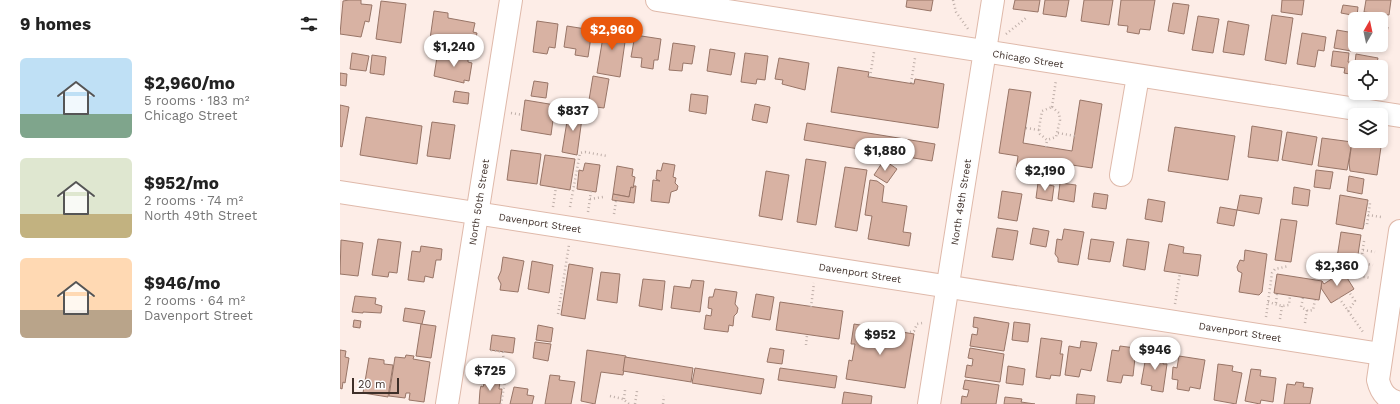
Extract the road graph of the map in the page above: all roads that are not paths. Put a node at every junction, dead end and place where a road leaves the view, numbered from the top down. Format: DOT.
graph roads {
  1 [pos="511,0"];
  2 [pos="657,0"];
  3 [pos="993,0"];
  4 [pos="984,52"];
  5 [pos="1138,76"];
  6 [pos="1400,116"];
  7 [pos="1121,175"];
  8 [pos="340,192"];
  9 [pos="477,213"];
  10 [pos="1400,231"];
  11 [pos="948,287"];
  12 [pos="1395,297"];
  13 [pos="1381,354"];
  14 [pos="1400,403"];
  15 [pos="447,404"];
  16 [pos="929,404"];
  1 -- 9 [label="street, North 50th Street"];
  2 -- 4 [label="street, Chicago Street"];
  3 -- 4 [label="street, North 49th Street"];
  4 -- 5 [label="street, Chicago Street"];
  4 -- 11 [label="street, North 49th Street"];
  5 -- 6 [label="street, Chicago Street"];
  5 -- 7 [label="street"];
  8 -- 9 [label="street, Davenport Street"];
  9 -- 11 [label="street, Davenport Street"];
  9 -- 15 [label="street, North 50th Street"];
  10 -- 12 [label="street"];
  11 -- 13 [label="street, Davenport Street"];
  11 -- 16 [label="street, North 49th Street"];
  12 -- 13 [label="street"];
  13 -- 14 [label="street"];
}
